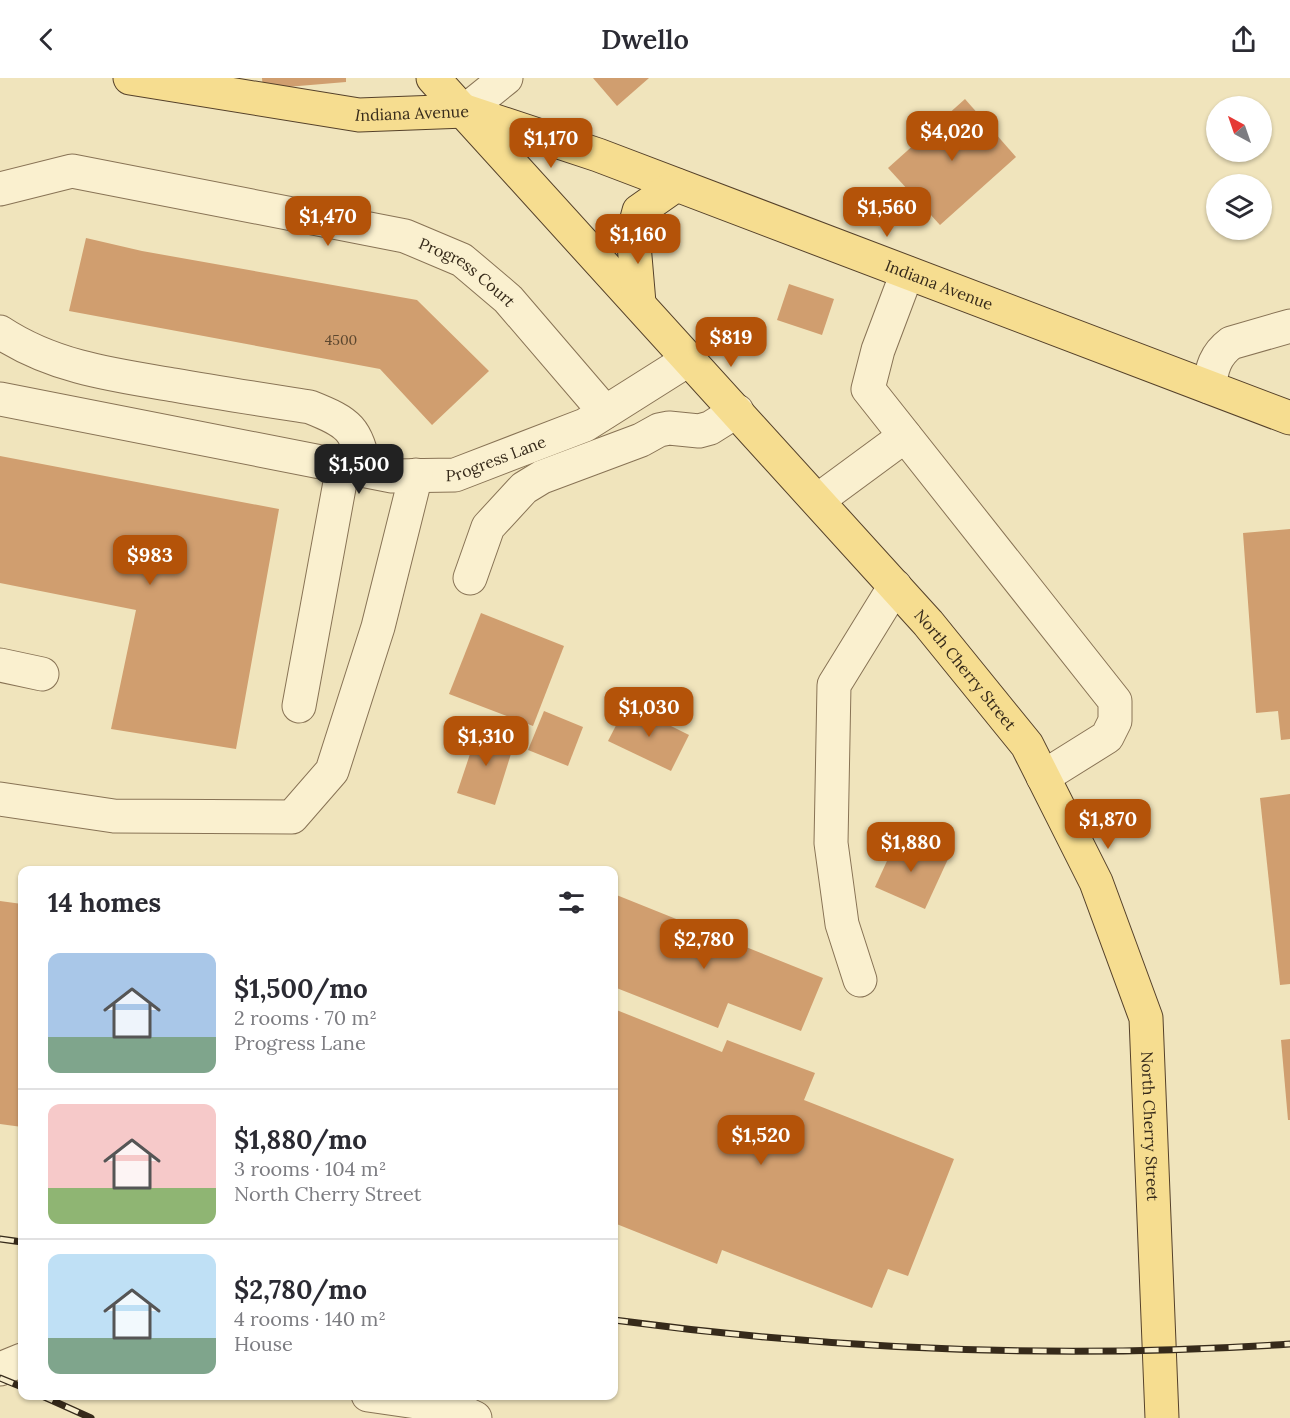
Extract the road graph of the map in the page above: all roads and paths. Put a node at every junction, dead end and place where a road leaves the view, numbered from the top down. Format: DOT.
graph roads {
  1 [pos="130,78"];
  2 [pos="433,78"];
  3 [pos="506,78"];
  4 [pos="465,111"];
  5 [pos="676,185"];
  6 [pos="0,189"];
  7 [pos="907,273"];
  8 [pos="639,303"];
  9 [pos="1290,326"];
  10 [pos="0,332"];
  11 [pos="688,360"];
  12 [pos="1209,387"];
  13 [pos="0,399"];
  14 [pos="737,411"];
  15 [pos="605,412"];
  16 [pos="1290,418"];
  17 [pos="905,436"];
  18 [pos="354,468"];
  19 [pos="416,475"];
  20 [pos="818,500"];
  21 [pos="470,578"];
  22 [pos="894,586"];
  23 [pos="0,665"];
  24 [pos="42,674"];
  25 [pos="299,706"];
  26 [pos="1043,777"];
  27 [pos="0,799"];
  28 [pos="860,980"];
  29 [pos="18,1362"];
  30 [pos="0,1369"];
  31 [pos="403,1400"];
  32 [pos="475,1418"];
  33 [pos="1162,1418"];
  1 -- 4 [label="main road, Indiana Avenue"];
  2 -- 4 [label="main road, North Cherry Street"];
  3 -- 4 [label="street"];
  4 -- 5 [label="main road, Indiana Avenue"];
  4 -- 8 [label="main road, North Cherry Street"];
  5 -- 7 [label="main road, Indiana Avenue"];
  5 -- 8 [label="main road"];
  6 -- 15 [label="street, Progress Court"];
  7 -- 12 [label="main road, Indiana Avenue"];
  7 -- 17 [label="street"];
  8 -- 11 [label="main road, North Cherry Street"];
  9 -- 12 [label="street"];
  10 -- 18 [label="street"];
  11 -- 14 [label="main road, North Cherry Street"];
  11 -- 15 [label="street, Progress Lane"];
  12 -- 16 [label="main road, Indiana Avenue"];
  13 -- 18 [label="street, Progress Lane"];
  14 -- 20 [label="main road, North Cherry Street"];
  14 -- 21 [label="street"];
  15 -- 19 [label="street, Progress Lane"];
  17 -- 20 [label="street"];
  17 -- 26 [label="street"];
  18 -- 19 [label="street, Progress Lane"];
  18 -- 25 [label="street"];
  19 -- 27 [label="street"];
  20 -- 22 [label="main road, North Cherry Street"];
  22 -- 26 [label="main road, North Cherry Street"];
  22 -- 28 [label="street"];
  23 -- 24 [label="street"];
  26 -- 33 [label="main road, North Cherry Street"];
  29 -- 30 [label="street"];
  31 -- 32 [label="street"];
}
